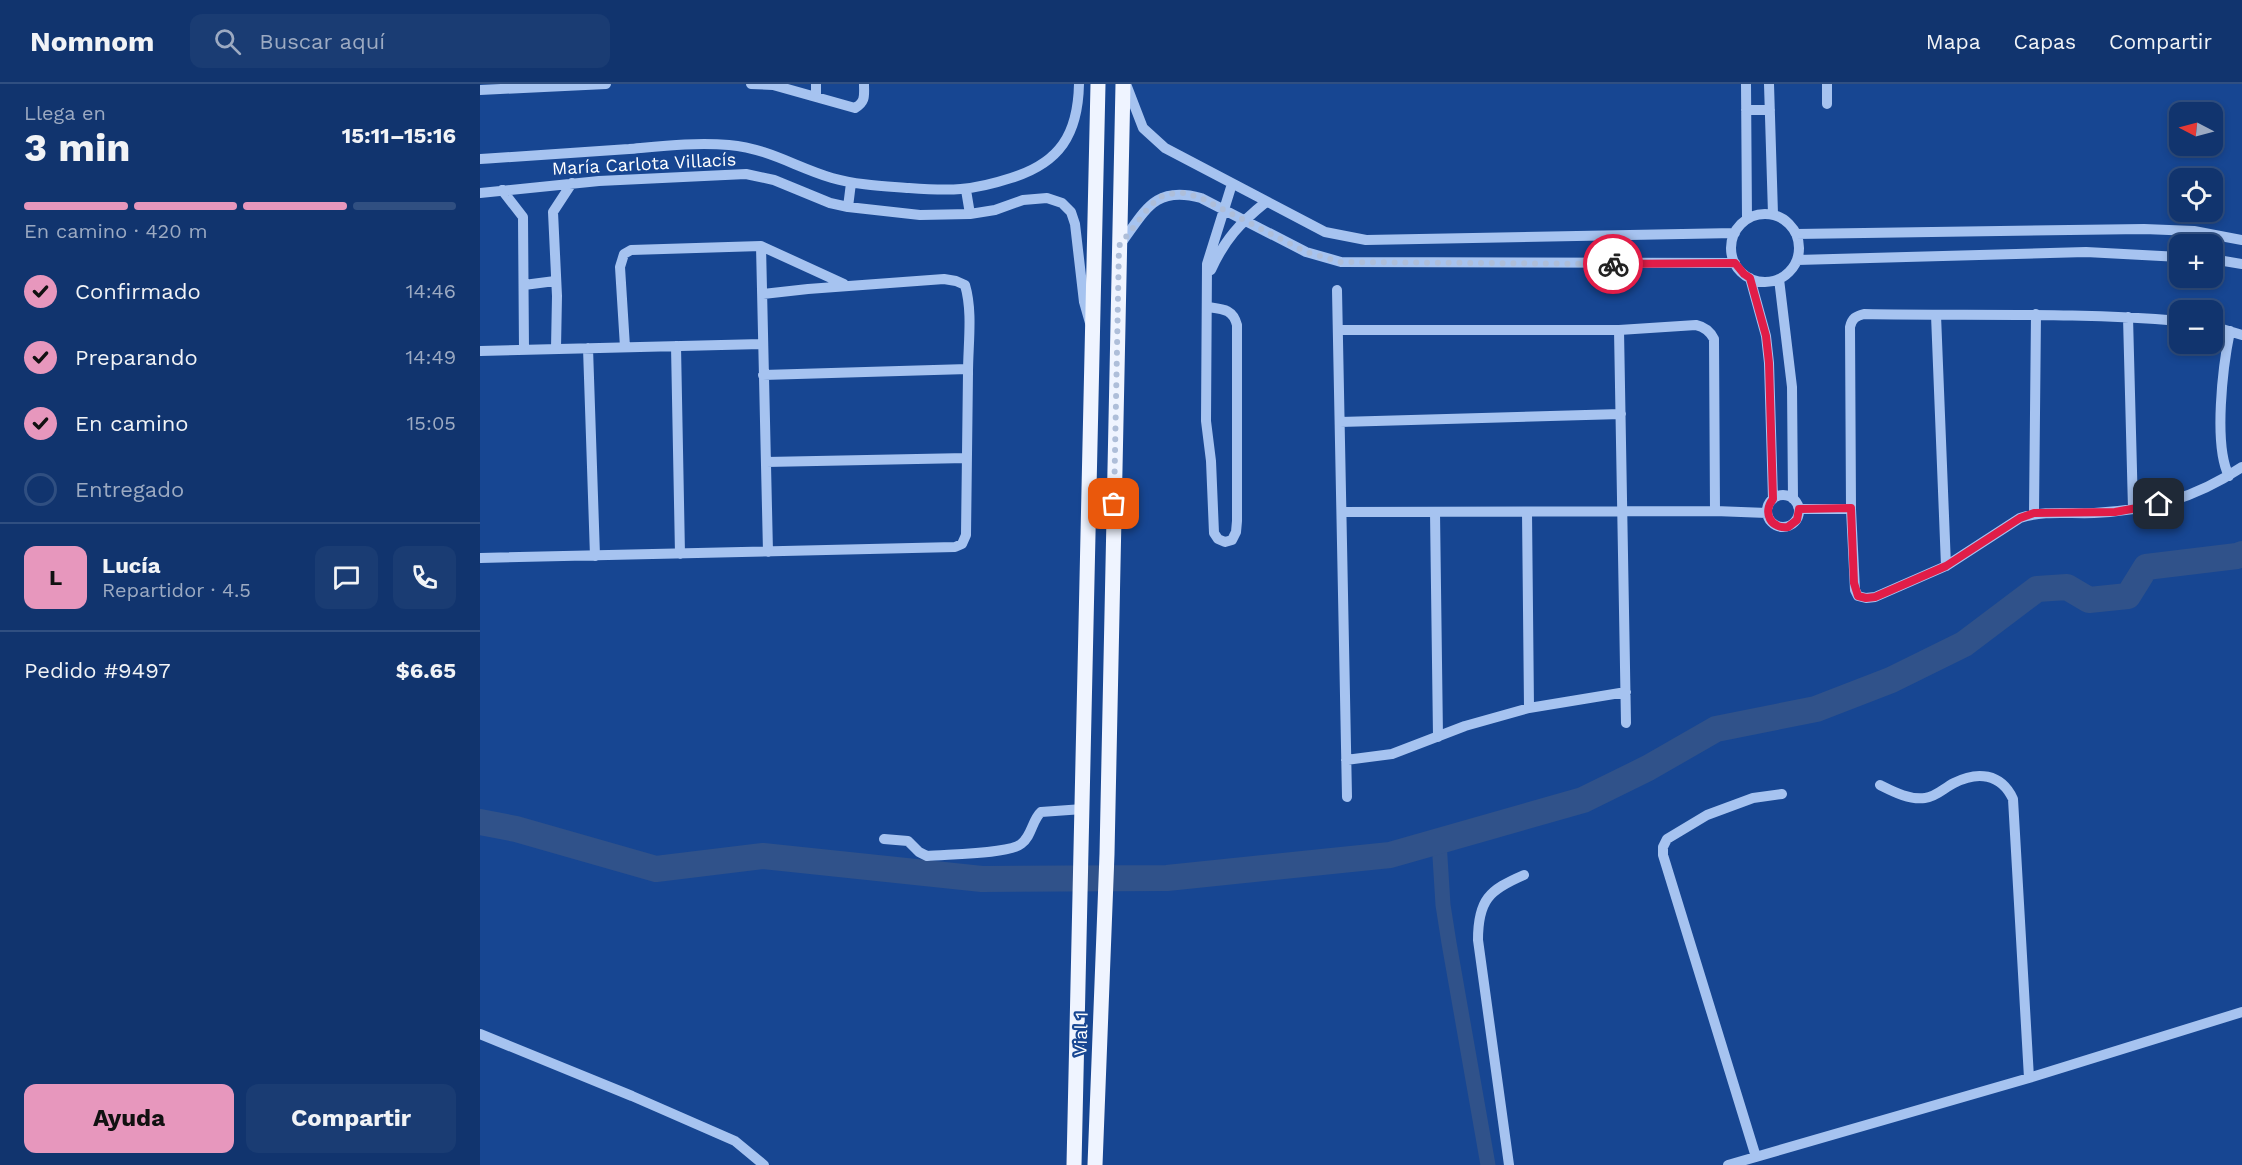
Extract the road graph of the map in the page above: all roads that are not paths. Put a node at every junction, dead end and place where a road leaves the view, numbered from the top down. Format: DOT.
graph roads {
  1 [pos="604,84"];
  2 [pos="751,84"];
  3 [pos="816,84"];
  4 [pos="864,84"];
  5 [pos="1079,84"];
  6 [pos="1098,84"];
  7 [pos="1124,84"];
  8 [pos="1746,84"];
  9 [pos="1769,84"];
  10 [pos="1827,84"];
  11 [pos="773,85"];
  12 [pos="517,86"];
  13 [pos="480,90"];
  14 [pos="816,97"];
  15 [pos="1827,104"];
  16 [pos="1746,110"];
  17 [pos="1770,110"];
  18 [pos="480,159"];
  19 [pos="572,183"];
  20 [pos="851,183"];
  21 [pos="1232,184"];
  22 [pos="502,190"];
  23 [pos="966,190"];
  24 [pos="480,193"];
  25 [pos="1266,202"];
  26 [pos="848,207"];
  27 [pos="1224,210"];
  28 [pos="970,214"];
  29 [pos="1773,214"];
  30 [pos="1747,219"];
  31 [pos="1243,220"];
  32 [pos="1735,233"];
  33 [pos="1796,234"];
  34 [pos="2242,240"];
  35 [pos="761,246"];
  36 [pos="1119,246"];
  37 [pos="2169,256"];
  38 [pos="1797,260"];
  39 [pos="2223,261"];
  40 [pos="1735,263"];
  41 [pos="2242,264"];
  42 [pos="1208,275"];
  43 [pos="1750,278"];
  44 [pos="1779,279"];
  45 [pos="555,281"];
  46 [pos="524,285"];
  47 [pos="849,286"];
  48 [pos="1337,290"];
  49 [pos="763,294"];
  50 [pos="1208,307"];
  51 [pos="2036,314"];
  52 [pos="1936,315"];
  53 [pos="2128,317"];
  54 [pos="2169,320"];
  55 [pos="2223,329"];
  56 [pos="1338,330"];
  57 [pos="1619,330"];
  58 [pos="2230,331"];
  59 [pos="1092,332"];
  60 [pos="2242,335"];
  61 [pos="762,344"];
  62 [pos="676,346"];
  63 [pos="626,347"];
  64 [pos="556,348"];
  65 [pos="588,348"];
  66 [pos="524,350"];
  67 [pos="480,351"];
  68 [pos="968,369"];
  69 [pos="763,375"];
  70 [pos="1621,414"];
  71 [pos="1340,422"];
  72 [pos="1793,439"];
  73 [pos="1771,440"];
  74 [pos="967,458"];
  75 [pos="766,462"];
  76 [pos="2242,467"];
  77 [pos="2229,476"];
  78 [pos="1773,499"];
  79 [pos="1796,504"];
  80 [pos="1851,508"];
  81 [pos="2133,509"];
  82 [pos="1623,511"];
  83 [pos="1715,511"];
  84 [pos="1342,512"];
  85 [pos="1435,512"];
  86 [pos="1527,512"];
  87 [pos="1767,513"];
  88 [pos="2034,513"];
  89 [pos="768,552"];
  90 [pos="680,554"];
  91 [pos="595,556"];
  92 [pos="480,558"];
  93 [pos="1946,566"];
  94 [pos="1626,692"];
  95 [pos="1529,708"];
  96 [pos="1626,723"];
  97 [pos="1438,737"];
  98 [pos="1346,760"];
  99 [pos="1880,785"];
  100 [pos="1782,794"];
  101 [pos="1347,797"];
  102 [pos="1083,808"];
  103 [pos="884,839"];
  104 [pos="1524,875"];
  105 [pos="2242,1012"];
  106 [pos="480,1034"];
  107 [pos="2029,1078"];
  108 [pos="1756,1157"];
  109 [pos="764,1165"];
  110 [pos="1074,1165"];
  111 [pos="1095,1165"];
  112 [pos="1509,1165"];
  113 [pos="1728,1165"];
  1 -- 12 [label="street"];
  2 -- 11 [label="street"];
  3 -- 14 [label="street"];
  4 -- 14 [label="street"];
  5 -- 23 [label="street, María Carlota Villacís"];
  6 -- 59 [label="main road, Vial 1"];
  7 -- 21 [label="street"];
  7 -- 36 [label="main road, Vial 1"];
  8 -- 16 [label="street"];
  9 -- 17 [label="street"];
  10 -- 15 [label="street"];
  11 -- 14 [label="street"];
  12 -- 13 [label="street"];
  16 -- 17 [label="street"];
  16 -- 30 [label="street"];
  17 -- 29 [label="street"];
  18 -- 20 [label="street, María Carlota Villacís"];
  19 -- 22 [label="street, María Carlota Villacís"];
  19 -- 26 [label="street, María Carlota Villacís"];
  19 -- 45 [label="street"];
  20 -- 23 [label="street, María Carlota Villacís"];
  20 -- 26 [label="street"];
  21 -- 25 [label="street"];
  21 -- 27 [label="street"];
  22 -- 24 [label="street, María Carlota Villacís"];
  22 -- 46 [label="street"];
  23 -- 28 [label="street"];
  25 -- 31 [label="street"];
  25 -- 32 [label="street"];
  26 -- 28 [label="street, María Carlota Villacís"];
  27 -- 31 [label="street"];
  27 -- 36 [label="street"];
  27 -- 42 [label="street"];
  28 -- 59 [label="street, María Carlota Villacís"];
  29 -- 30 [label="street"];
  29 -- 33 [label="street"];
  30 -- 32 [label="street"];
  31 -- 40 [label="street"];
  31 -- 42 [label="street"];
  32 -- 40 [label="street"];
  33 -- 34 [label="street"];
  33 -- 38 [label="street"];
  35 -- 47 [label="street"];
  35 -- 49 [label="street"];
  35 -- 63 [label="street"];
  36 -- 111 [label="main road, Vial 1"];
  37 -- 38 [label="street"];
  38 -- 44 [label="street"];
  39 -- 41 [label="street"];
  40 -- 43 [label="street"];
  42 -- 50 [label="street"];
  43 -- 44 [label="street"];
  43 -- 73 [label="street"];
  44 -- 72 [label="street"];
  45 -- 46 [label="street"];
  45 -- 64 [label="street"];
  46 -- 66 [label="street"];
  47 -- 49 [label="street"];
  47 -- 68 [label="street"];
  48 -- 56 [label="street"];
  49 -- 61 [label="street"];
  50 -- 50 [label="street"];
  51 -- 52 [label="street"];
  51 -- 53 [label="street"];
  51 -- 88 [label="street"];
  52 -- 80 [label="street"];
  52 -- 93 [label="street"];
  53 -- 54 [label="street"];
  53 -- 81 [label="street"];
  55 -- 58 [label="street"];
  56 -- 57 [label="street"];
  56 -- 71 [label="street"];
  57 -- 70 [label="street"];
  57 -- 83 [label="street"];
  58 -- 60 [label="street"];
  58 -- 77 [label="street"];
  59 -- 102 [label="main road, Vial 1"];
  61 -- 62 [label="street"];
  61 -- 69 [label="street"];
  62 -- 63 [label="street"];
  62 -- 90 [label="street"];
  63 -- 65 [label="street"];
  64 -- 65 [label="street"];
  64 -- 66 [label="street"];
  65 -- 91 [label="street"];
  66 -- 67 [label="street"];
  68 -- 69 [label="street"];
  68 -- 74 [label="street"];
  69 -- 75 [label="street"];
  70 -- 71 [label="street"];
  70 -- 82 [label="street"];
  71 -- 84 [label="street"];
  72 -- 73 [label="street"];
  72 -- 79 [label="street"];
  73 -- 78 [label="street"];
  74 -- 75 [label="street"];
  74 -- 89 [label="street"];
  75 -- 89 [label="street"];
  76 -- 77 [label="street"];
  77 -- 81 [label="street"];
  78 -- 79 [label="street"];
  78 -- 87 [label="street"];
  79 -- 80 [label="street"];
  79 -- 87 [label="street"];
  80 -- 93 [label="street"];
  81 -- 88 [label="street"];
  82 -- 83 [label="street"];
  82 -- 86 [label="street"];
  82 -- 94 [label="street"];
  83 -- 87 [label="street"];
  84 -- 85 [label="street"];
  84 -- 98 [label="street"];
  85 -- 86 [label="street"];
  85 -- 97 [label="street"];
  86 -- 95 [label="street"];
  88 -- 93 [label="street"];
  89 -- 90 [label="street"];
  90 -- 91 [label="street"];
  91 -- 92 [label="street"];
  94 -- 95 [label="street"];
  94 -- 96 [label="street"];
  95 -- 97 [label="street"];
  97 -- 98 [label="street"];
  98 -- 101 [label="street"];
  99 -- 107 [label="street"];
  100 -- 108 [label="street"];
  102 -- 103 [label="street"];
  102 -- 110 [label="main road, Vial 1"];
  104 -- 112 [label="street"];
  105 -- 107 [label="street"];
  106 -- 109 [label="street"];
  107 -- 108 [label="street"];
  108 -- 113 [label="street"];
}
